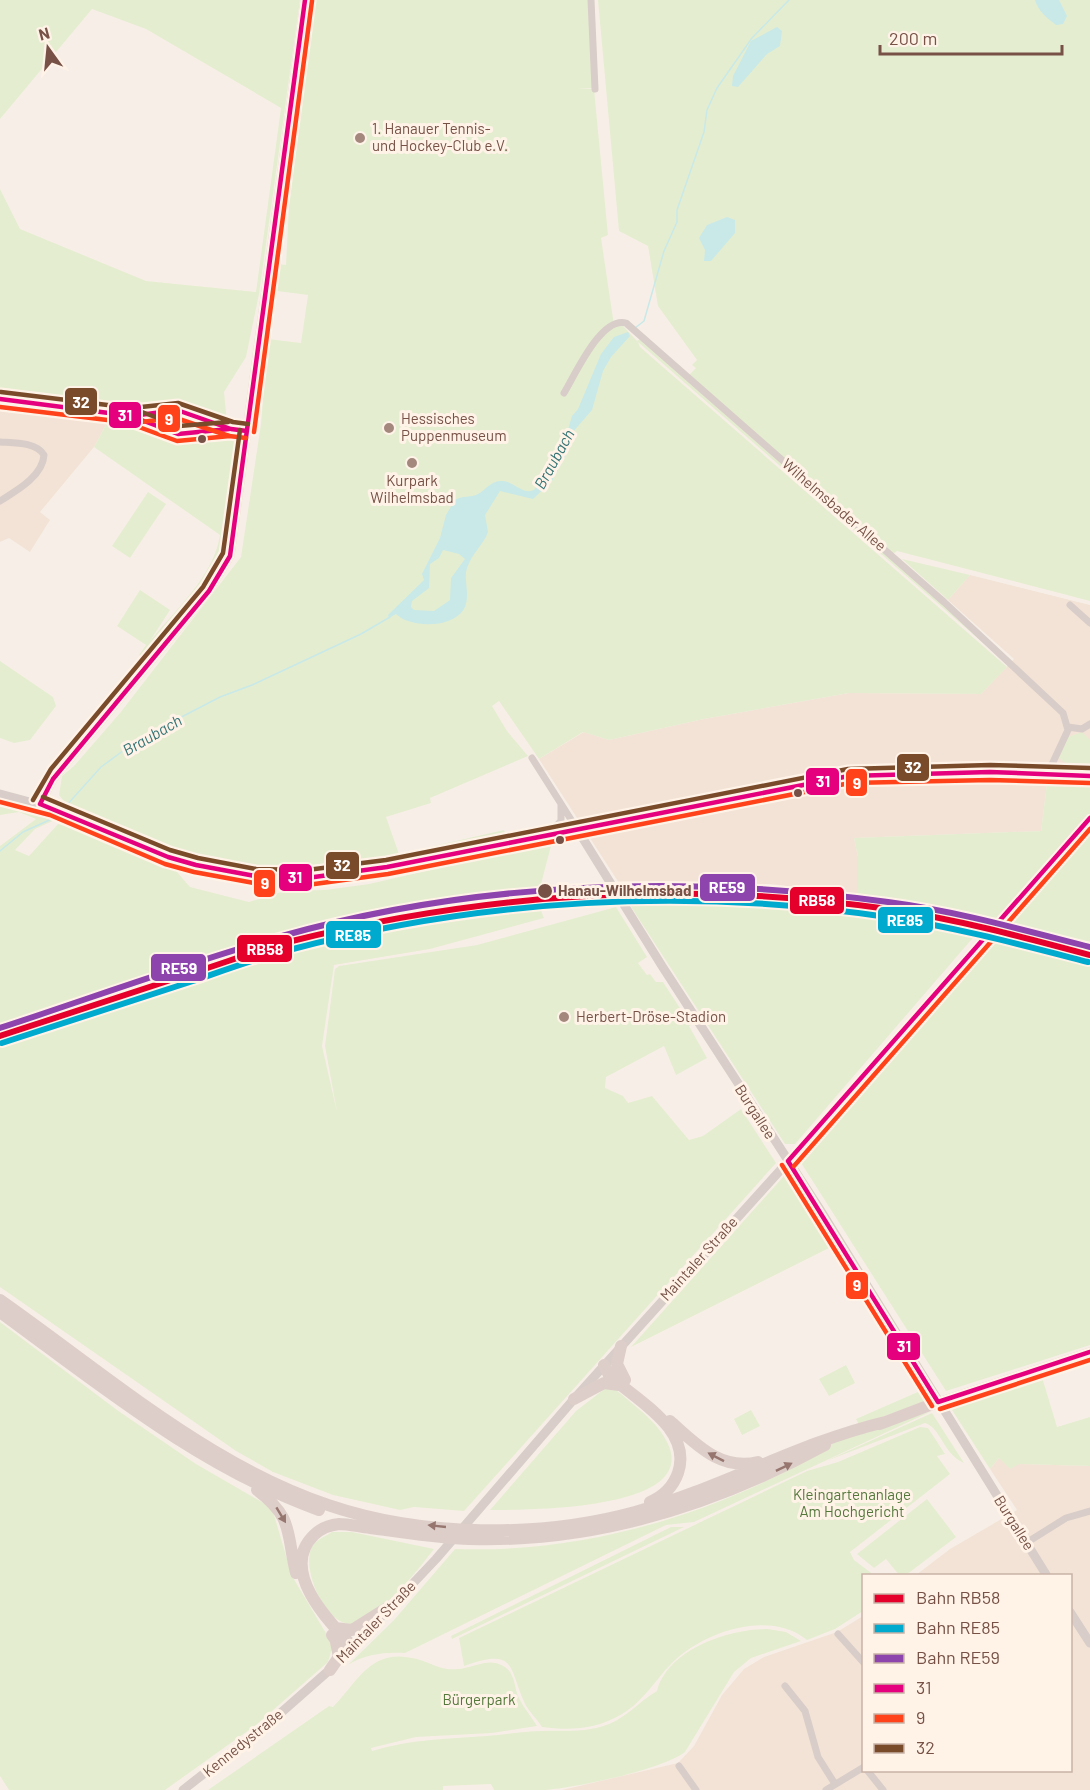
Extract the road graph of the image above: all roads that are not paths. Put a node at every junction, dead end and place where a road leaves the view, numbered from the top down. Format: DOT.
graph roads {
  1 [pos="305,0"];
  2 [pos="591,0"];
  3 [pos="595,88"];
  4 [pos="564,393"];
  5 [pos="0,399"];
  6 [pos="132,416"];
  7 [pos="231,429"];
  8 [pos="247,431"];
  9 [pos="0,442"];
  10 [pos="0,501"];
  11 [pos="1070,605"];
  12 [pos="1090,623"];
  13 [pos="1090,724"];
  14 [pos="1068,727"];
  15 [pos="532,758"];
  16 [pos="1048,773"];
  17 [pos="1090,777"];
  18 [pos="0,794"];
  19 [pos="560,800"];
  20 [pos="40,804"];
  21 [pos="1090,818"];
  22 [pos="577,829"];
  23 [pos="548,835"];
  24 [pos="788,1161"];
  25 [pos="0,1300"];
  26 [pos="0,1312"];
  27 [pos="621,1346"];
  28 [pos="1090,1352"];
  29 [pos="604,1365"];
  30 [pos="623,1383"];
  31 [pos="574,1399"];
  32 [pos="938,1402"];
  33 [pos="885,1422"];
  34 [pos="792,1451"];
  35 [pos="239,1476"];
  36 [pos="1090,1511"];
  37 [pos="599,1521"];
  38 [pos="387,1530"];
  39 [pos="1026,1543"];
  40 [pos="1046,1574"];
  41 [pos="390,1606"];
  42 [pos="1072,1614"];
  43 [pos="332,1630"];
  44 [pos="838,1634"];
  45 [pos="1090,1643"];
  46 [pos="349,1650"];
  47 [pos="862,1662"];
  48 [pos="330,1670"];
  49 [pos="785,1686"];
  50 [pos="304,1694"];
  51 [pos="679,1766"];
  52 [pos="862,1768"];
  53 [pos="869,1772"];
  54 [pos="835,1785"];
  55 [pos="183,1790"];
  56 [pos="696,1790"];
  57 [pos="826,1790"];
  58 [pos="883,1790"];
  1 -- 8 [label="main road"];
  2 -- 3 [label="street"];
  4 -- 14 [label="street, Wilhelmsbader Allee"];
  5 -- 6 [label="main road"];
  6 -- 7 [label="main road"];
  6 -- 7 [label="main road"];
  7 -- 8 [label="main road"];
  8 -- 20 [label="main road"];
  9 -- 10 [label="street"];
  11 -- 12 [label="street"];
  13 -- 14 [label="street"];
  14 -- 16 [label="street"];
  15 -- 19 [label="street, Burgallee"];
  16 -- 17 [label="main road"];
  16 -- 22 [label="main road"];
  18 -- 20 [label="main road"];
  19 -- 22 [label="street, Burgallee"];
  19 -- 23 [label="street"];
  20 -- 23 [label="main road"];
  21 -- 24 [label="main road, Maintaler Straße"];
  22 -- 23 [label="main road"];
  22 -- 24 [label="main road, Burgallee"];
  24 -- 27 [label="main road, Maintaler Straße"];
  24 -- 32 [label="main road, Burgallee"];
  37 -- 25 [label="highway, one-way"];
  26 -- 35 [label="highway"];
  27 -- 29 [label="main road, Maintaler Straße"];
  27 -- 30 [label="highway"];
  28 -- 32 [label="main road"];
  29 -- 30 [label="highway"];
  29 -- 31 [label="main road, Maintaler Straße"];
  30 -- 31 [label="highway"];
  34 -- 30 [label="highway, one-way"];
  30 -- 37 [label="highway"];
  31 -- 41 [label="main road, Maintaler Straße"];
  32 -- 33 [label="highway"];
  32 -- 39 [label="main road, Burgallee"];
  33 -- 34 [label="highway"];
  38 -- 33 [label="highway, one-way"];
  34 -- 37 [label="highway"];
  35 -- 38 [label="highway"];
  35 -- 43 [label="highway, one-way"];
  36 -- 39 [label="street"];
  38 -- 43 [label="highway"];
  39 -- 40 [label="main road, Burgallee"];
  41 -- 43 [label="highway"];
  41 -- 46 [label="main road, Maintaler Straße"];
  42 -- 45 [label="main road"];
  43 -- 46 [label="highway"];
  43 -- 48 [label="highway"];
  44 -- 47 [label="street"];
  46 -- 48 [label="main road, Maintaler Straße"];
  48 -- 50 [label="main road, Maintaler Straße"];
  49 -- 54 [label="street"];
  50 -- 55 [label="main road, Kennedystraße"];
  51 -- 56 [label="street"];
  52 -- 54 [label="street"];
  53 -- 58 [label="street"];
  54 -- 57 [label="street"];
}
